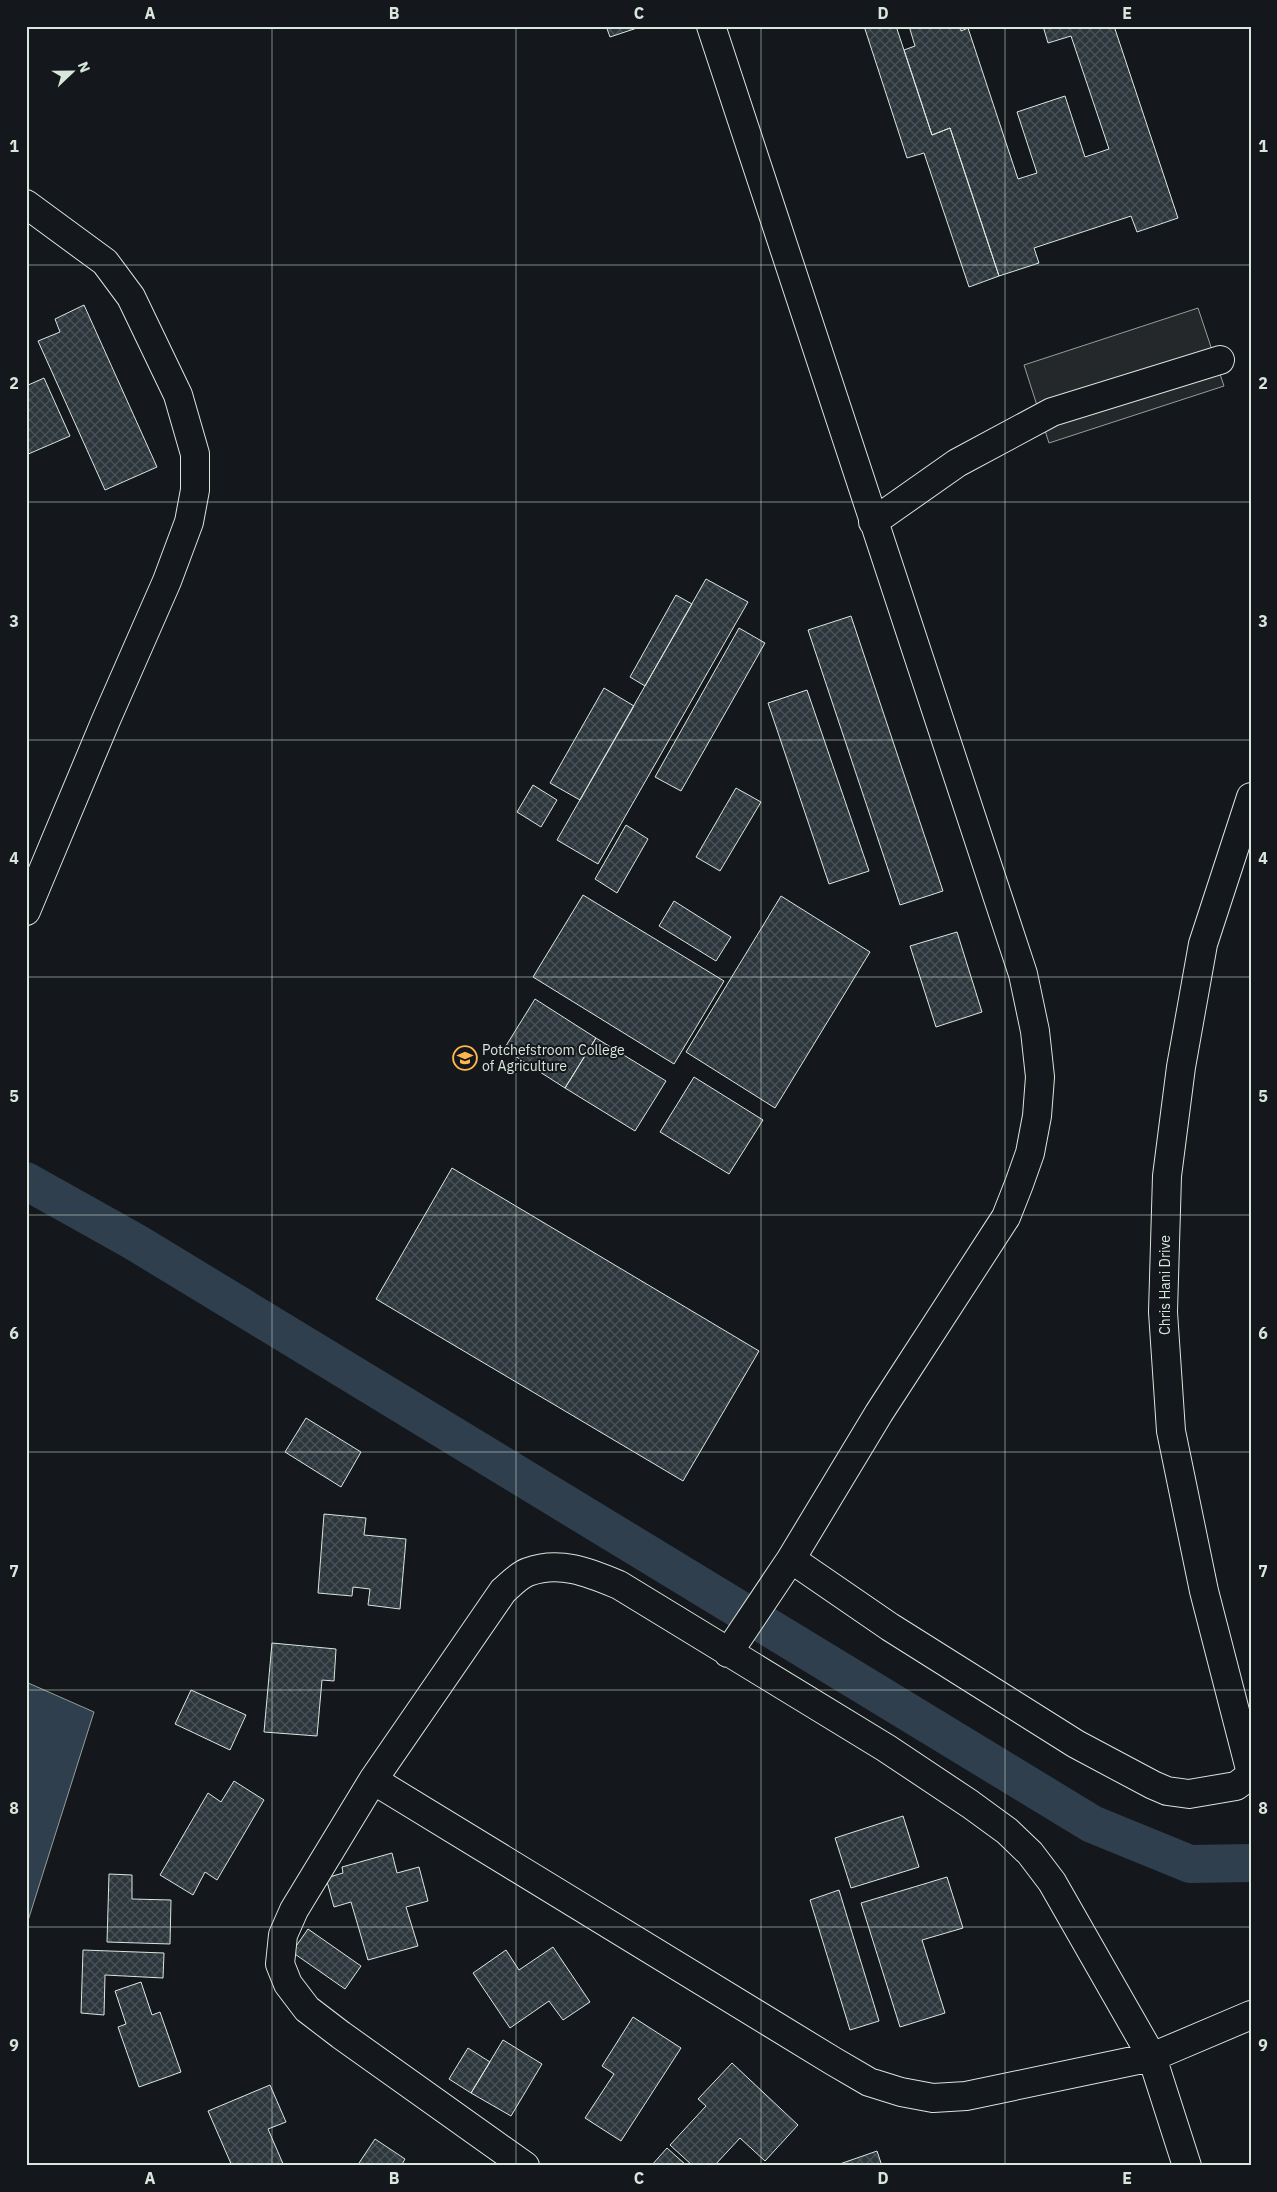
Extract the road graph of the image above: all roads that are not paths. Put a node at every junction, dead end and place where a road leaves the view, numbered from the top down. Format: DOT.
graph roads {
  1 [pos="710,26"];
  2 [pos="26,204"];
  3 [pos="1220,360"];
  4 [pos="874,522"];
  5 [pos="1251,797"];
  6 [pos="26,911"];
  7 [pos="791,1559"];
  8 [pos="728,1652"];
  9 [pos="1251,1774"];
  10 [pos="374,1780"];
  11 [pos="1251,2015"];
  12 [pos="1152,2057"];
  13 [pos="526,2166"];
  14 [pos="1187,2166"];
  1 -- 4 [label="street"];
  2 -- 6 [label="street"];
  3 -- 4 [label="street"];
  4 -- 7 [label="street"];
  5 -- 9 [label="street, Chris Hani Drive"];
  7 -- 8 [label="street"];
  7 -- 9 [label="street"];
  8 -- 10 [label="street"];
  8 -- 12 [label="street"];
  10 -- 12 [label="street"];
  10 -- 13 [label="street"];
  11 -- 12 [label="street"];
  12 -- 14 [label="street"];
}
